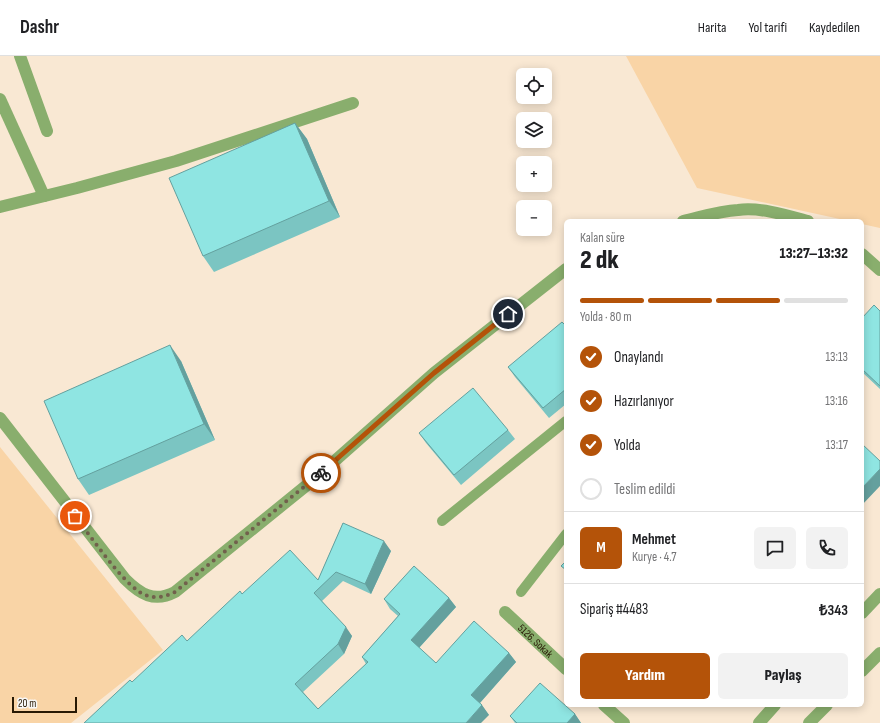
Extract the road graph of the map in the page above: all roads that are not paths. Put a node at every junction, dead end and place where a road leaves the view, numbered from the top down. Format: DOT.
graph roads {
  1 [pos="20,56"];
  2 [pos="0,99"];
  3 [pos="353,103"];
  4 [pos="47,131"];
  5 [pos="44,196"];
  6 [pos="0,207"];
  7 [pos="693,219"];
  8 [pos="799,219"];
  9 [pos="864,256"];
  10 [pos="880,270"];
  11 [pos="564,271"];
  12 [pos="0,418"];
  13 [pos="564,423"];
  14 [pos="442,521"];
  15 [pos="564,537"];
  16 [pos="521,592"];
  17 [pos="880,594"];
  18 [pos="864,611"];
  19 [pos="505,612"];
  20 [pos="880,653"];
  21 [pos="564,667"];
  22 [pos="864,669"];
  23 [pos="606,707"];
  24 [pos="773,707"];
  25 [pos="825,707"];
  26 [pos="624,723"];
  27 [pos="759,723"];
  28 [pos="809,723"];
  1 -- 4 [label="street"];
  2 -- 5 [label="street"];
  3 -- 5 [label="street"];
  5 -- 6 [label="street"];
  7 -- 8 [label="street"];
  9 -- 10 [label="street"];
  11 -- 12 [label="street"];
  13 -- 14 [label="lane"];
  15 -- 16 [label="lane"];
  17 -- 18 [label="street"];
  19 -- 21 [label="street, 5126. Sokak"];
  20 -- 22 [label="street"];
  23 -- 26 [label="street"];
  24 -- 27 [label="street"];
  25 -- 28 [label="street"];
}
